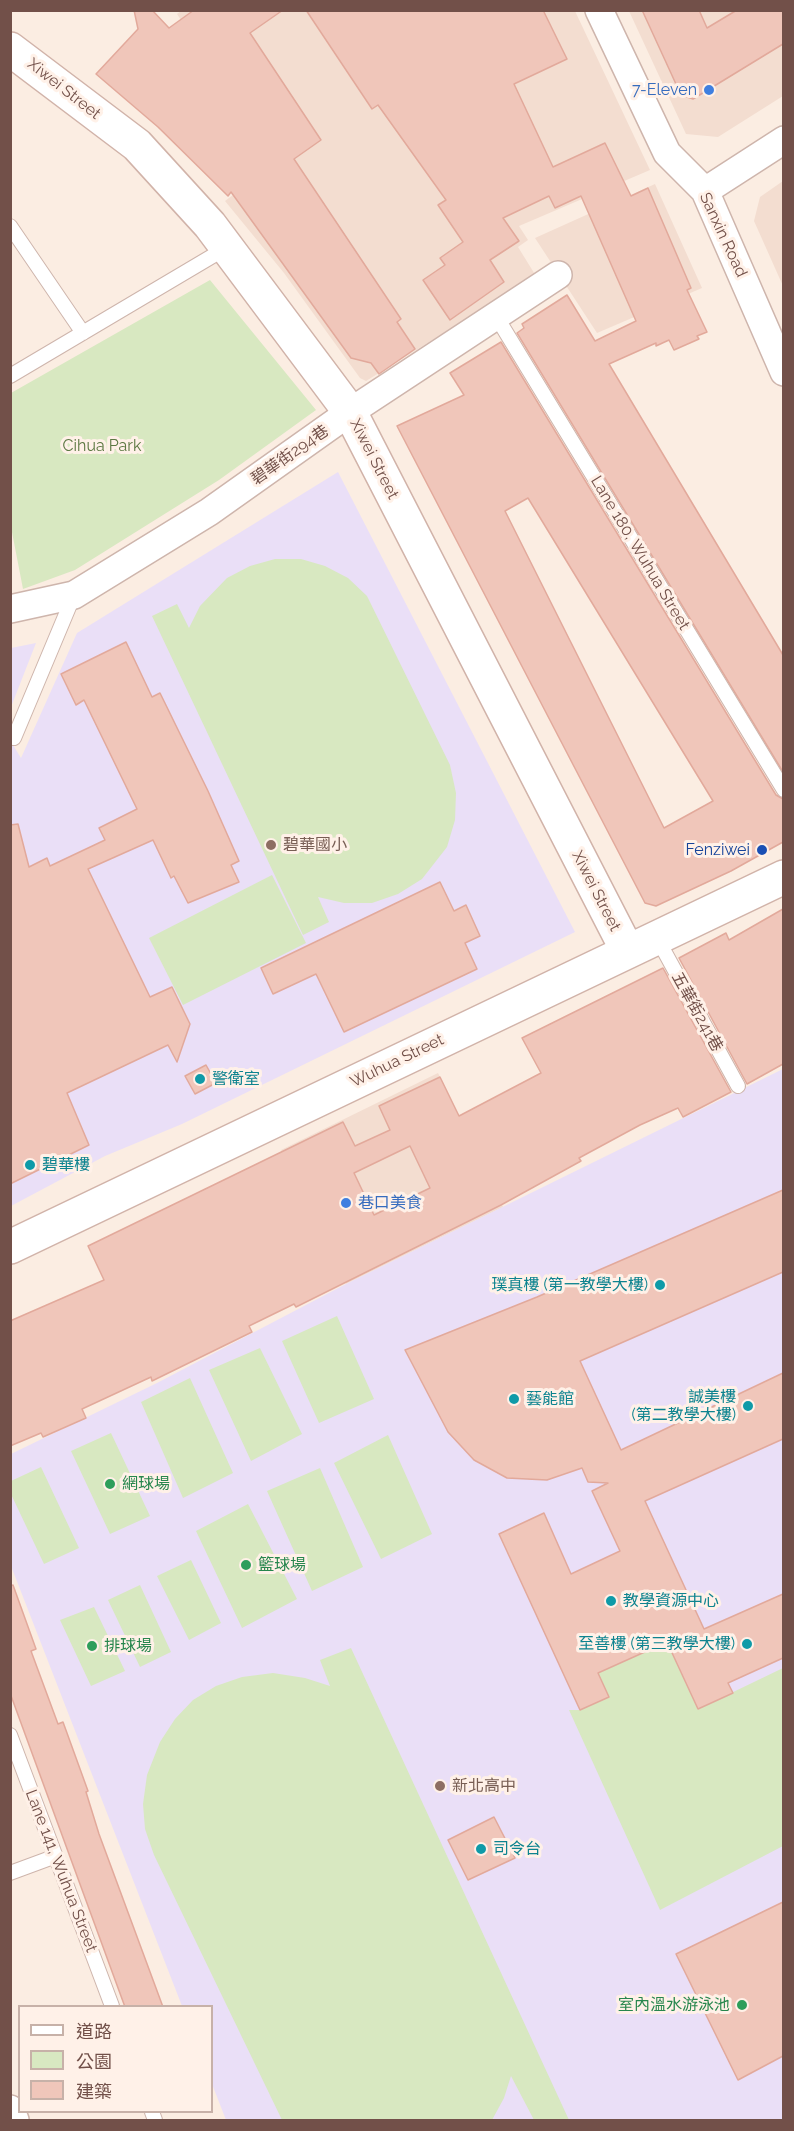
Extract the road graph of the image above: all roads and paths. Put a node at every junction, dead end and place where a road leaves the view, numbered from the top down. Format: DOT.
graph roads {
  1 [pos="599,10"];
  2 [pos="10,49"];
  3 [pos="783,140"];
  4 [pos="705,191"];
  5 [pos="10,226"];
  6 [pos="226,248"];
  7 [pos="558,275"];
  8 [pos="496,316"];
  9 [pos="83,333"];
  10 [pos="783,372"];
  11 [pos="10,376"];
  12 [pos="350,412"];
  13 [pos="74,595"];
  14 [pos="10,609"];
  15 [pos="14,738"];
  16 [pos="783,790"];
  17 [pos="783,877"];
  18 [pos="656,937"];
  19 [pos="627,950"];
  20 [pos="738,1086"];
  21 [pos="10,1246"];
  22 [pos="10,1735"];
  23 [pos="56,1856"];
  24 [pos="10,1873"];
  25 [pos="111,2005"];
  26 [pos="10,2109"];
  27 [pos="15,2121"];
  1 -- 4 [label="street, Sanxin Road"];
  2 -- 6 [label="street, Xiwei Street"];
  3 -- 4 [label="street"];
  4 -- 10 [label="street, Sanxin Road"];
  5 -- 9 [label="lane"];
  6 -- 9 [label="lane"];
  6 -- 12 [label="street, Xiwei Street"];
  7 -- 8 [label="street, 碧華街294巷"];
  8 -- 12 [label="street, 碧華街294巷"];
  8 -- 16 [label="lane, Lane 180, Wuhua Street"];
  9 -- 11 [label="lane"];
  12 -- 13 [label="street, 碧華街294巷"];
  12 -- 19 [label="street, Xiwei Street"];
  13 -- 14 [label="street, 碧華街294巷"];
  13 -- 15 [label="lane"];
  17 -- 18 [label="street, Wuhua Street"];
  18 -- 19 [label="street, Wuhua Street"];
  18 -- 20 [label="lane, 五華街241巷"];
  19 -- 21 [label="street, Wuhua Street"];
  22 -- 23 [label="lane, Lane 141, Wuhua Street"];
  23 -- 24 [label="lane"];
  23 -- 25 [label="lane, Lane 141, Wuhua Street"];
  26 -- 27 [label="street"];
}
